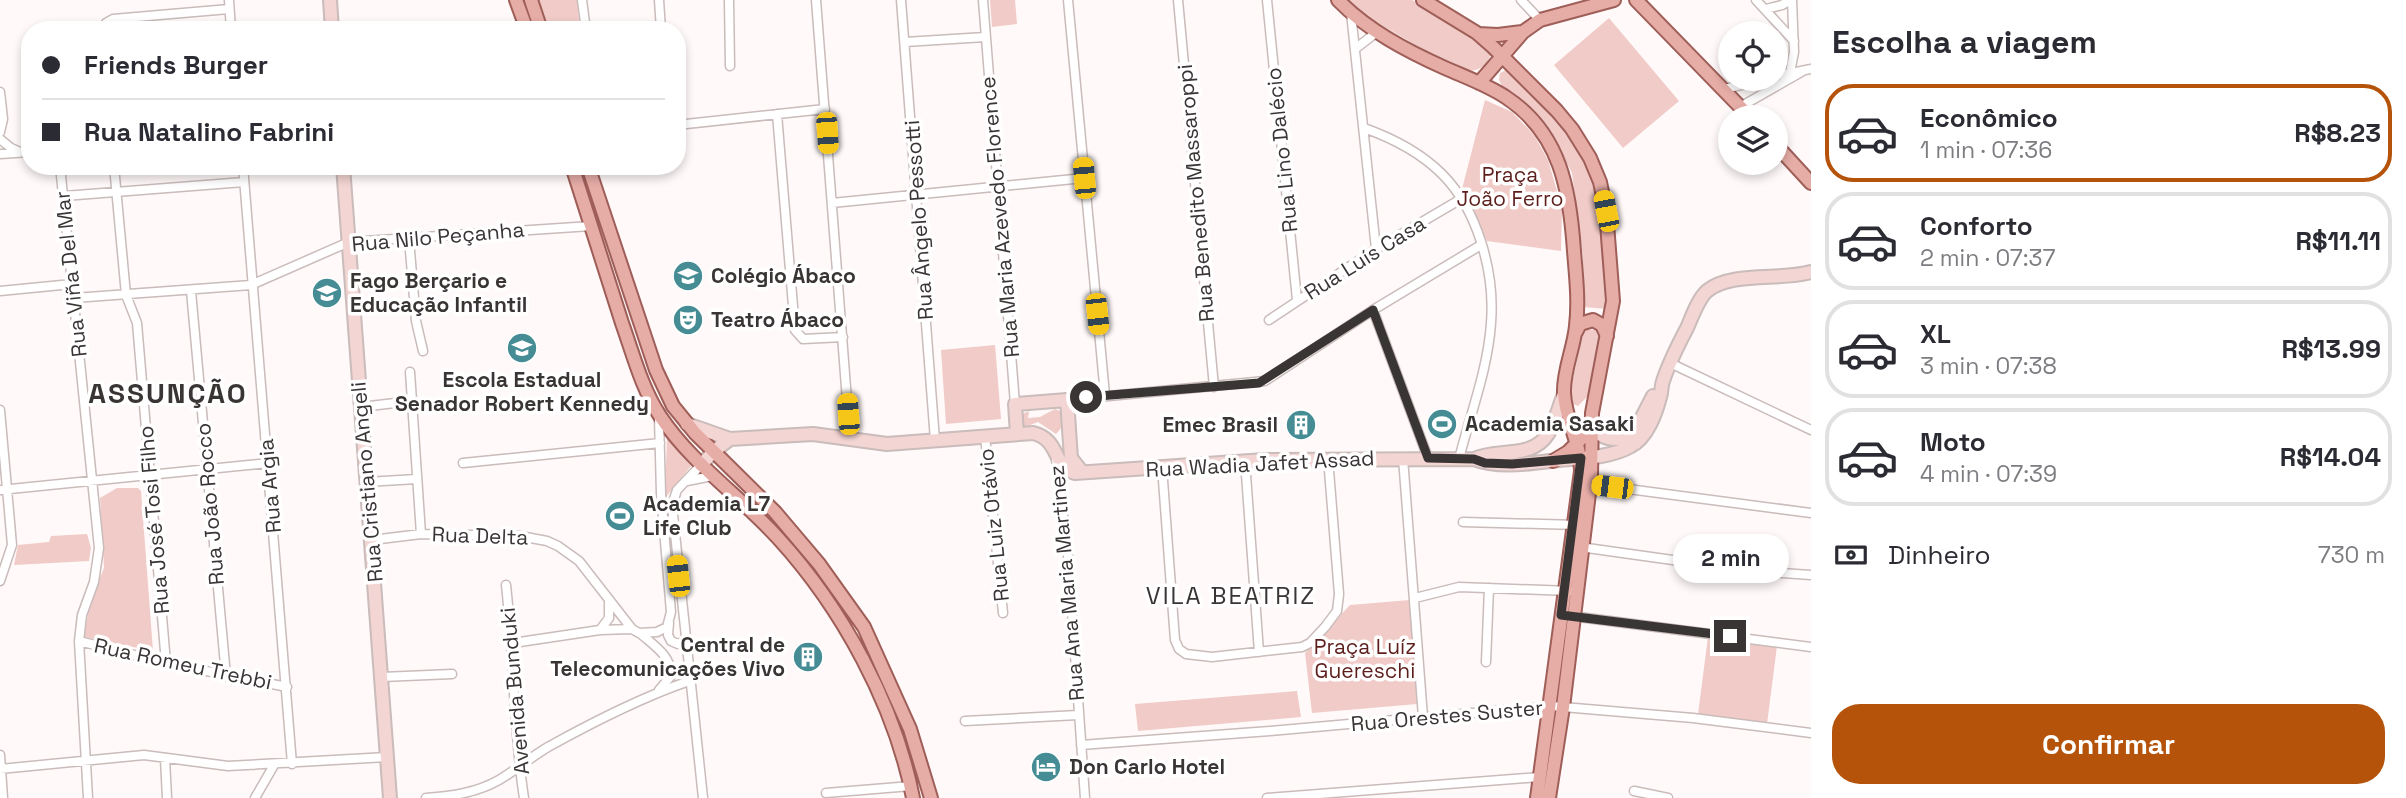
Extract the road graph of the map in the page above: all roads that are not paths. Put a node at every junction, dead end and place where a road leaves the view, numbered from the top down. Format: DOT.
graph roads {
  1 [pos="330,0"];
  2 [pos="516,0"];
  3 [pos="531,0"];
  4 [pos="582,0"];
  5 [pos="659,0"];
  6 [pos="729,0"];
  7 [pos="816,0"];
  8 [pos="901,0"];
  9 [pos="983,0"];
  10 [pos="1068,0"];
  11 [pos="1178,0"];
  12 [pos="1267,0"];
  13 [pos="1338,0"];
  14 [pos="1423,0"];
  15 [pos="1521,0"];
  16 [pos="1614,0"];
  17 [pos="1636,0"];
  18 [pos="1756,0"];
  19 [pos="1791,0"];
  20 [pos="229,5"];
  21 [pos="1766,9"];
  22 [pos="1351,13"];
  23 [pos="1540,20"];
  24 [pos="110,21"];
  25 [pos="331,21"];
  26 [pos="524,21"];
  27 [pos="538,21"];
  28 [pos="585,21"];
  29 [pos="660,21"];
  30 [pos="1377,32"];
  31 [pos="1523,32"];
  32 [pos="1477,33"];
  33 [pos="985,37"];
  34 [pos="1794,41"];
  35 [pos="905,42"];
  36 [pos="1355,49"];
  37 [pos="1503,57"];
  38 [pos="730,66"];
  39 [pos="1807,70"];
  40 [pos="1789,75"];
  41 [pos="1479,83"];
  42 [pos="1718,83"];
  43 [pos="1726,91"];
  44 [pos="0,92"];
  45 [pos="1738,105"];
  46 [pos="1743,105"];
  47 [pos="825,109"];
  48 [pos="777,114"];
  49 [pos="686,124"];
  50 [pos="1364,128"];
  51 [pos="0,132"];
  52 [pos="0,139"];
  53 [pos="21,151"];
  54 [pos="21,153"];
  55 [pos="0,154"];
  56 [pos="1788,158"];
  57 [pos="61,175"];
  58 [pos="115,175"];
  59 [pos="244,175"];
  60 [pos="344,175"];
  61 [pos="575,175"];
  62 [pos="591,175"];
  63 [pos="1084,178"];
  64 [pos="244,183"];
  65 [pos="1811,183"];
  66 [pos="997,187"];
  67 [pos="116,192"];
  68 [pos="917,194"];
  69 [pos="64,196"];
  70 [pos="1461,199"];
  71 [pos="832,203"];
  72 [pos="592,226"];
  73 [pos="409,239"];
  74 [pos="349,242"];
  75 [pos="1482,245"];
  76 [pos="1376,249"];
  77 [pos="1811,272"];
  78 [pos="72,284"];
  79 [pos="251,285"];
  80 [pos="0,291"];
  81 [pos="191,291"];
  82 [pos="126,295"];
  83 [pos="74,298"];
  84 [pos="1297,300"];
  85 [pos="1373,310"];
  86 [pos="1269,320"];
  87 [pos="1576,332"];
  88 [pos="1607,336"];
  89 [pos="843,337"];
  90 [pos="423,351"];
  91 [pos="1670,363"];
  92 [pos="410,372"];
  93 [pos="1661,385"];
  94 [pos="1214,387"];
  95 [pos="1564,394"];
  96 [pos="1105,395"];
  97 [pos="1067,400"];
  98 [pos="412,401"];
  99 [pos="1015,404"];
  100 [pos="361,407"];
  101 [pos="1567,407"];
  102 [pos="0,410"];
  103 [pos="659,415"];
  104 [pos="1592,418"];
  105 [pos="687,424"];
  106 [pos="1069,425"];
  107 [pos="1811,430"];
  108 [pos="1017,434"];
  109 [pos="985,436"];
  110 [pos="730,439"];
  111 [pos="850,439"];
  112 [pos="1047,439"];
  113 [pos="935,440"];
  114 [pos="660,443"];
  115 [pos="1578,443"];
  116 [pos="714,451"];
  117 [pos="1056,453"];
  118 [pos="1587,457"];
  119 [pos="1328,458"];
  120 [pos="1403,458"];
  121 [pos="1428,458"];
  122 [pos="1459,459"];
  123 [pos="1474,459"];
  124 [pos="1245,461"];
  125 [pos="1553,461"];
  126 [pos="268,463"];
  127 [pos="463,463"];
  128 [pos="701,466"];
  129 [pos="1162,467"];
  130 [pos="206,470"];
  131 [pos="1083,472"];
  132 [pos="149,475"];
  133 [pos="712,476"];
  134 [pos="417,479"];
  135 [pos="92,481"];
  136 [pos="366,482"];
  137 [pos="685,482"];
  138 [pos="1590,484"];
  139 [pos="4,490"];
  140 [pos="1811,513"];
  141 [pos="1463,522"];
  142 [pos="1579,525"];
  143 [pos="421,534"];
  144 [pos="372,540"];
  145 [pos="1576,546"];
  146 [pos="1811,575"];
  147 [pos="1,577"];
  148 [pos="506,585"];
  149 [pos="1489,588"];
  150 [pos="1570,591"];
  151 [pos="608,598"];
  152 [pos="1415,598"];
  153 [pos="1003,613"];
  154 [pos="1567,616"];
  155 [pos="669,623"];
  156 [pos="600,630"];
  157 [pos="635,631"];
  158 [pos="79,641"];
  159 [pos="685,641"];
  160 [pos="513,643"];
  161 [pos="1811,647"];
  162 [pos="1259,652"];
  163 [pos="1486,662"];
  164 [pos="166,663"];
  165 [pos="452,674"];
  166 [pos="226,676"];
  167 [pos="382,677"];
  168 [pos="689,681"];
  169 [pos="287,687"];
  170 [pos="654,694"];
  171 [pos="1557,706"];
  172 [pos="1078,715"];
  173 [pos="1423,718"];
  174 [pos="965,721"];
  175 [pos="1811,733"];
  176 [pos="1082,745"];
  177 [pos="0,755"];
  178 [pos="387,757"];
  179 [pos="165,758"];
  180 [pos="86,760"];
  181 [pos="292,764"];
  182 [pos="274,765"];
  183 [pos="519,766"];
  184 [pos="1,769"];
  185 [pos="1539,777"];
  186 [pos="1634,791"];
  187 [pos="912,792"];
  188 [pos="826,793"];
  189 [pos="3,798"];
  190 [pos="88,798"];
  191 [pos="167,798"];
  192 [pos="255,798"];
  193 [pos="390,798"];
  194 [pos="426,798"];
  195 [pos="524,798"];
  196 [pos="703,798"];
  197 [pos="931,798"];
  198 [pos="1085,798"];
  199 [pos="1267,798"];
  200 [pos="1536,798"];
  201 [pos="1549,798"];
  202 [pos="1665,798"];
  1 -- 25 [label="street"];
  2 -- 26 [label="main road"];
  3 -- 27 [label="main road"];
  4 -- 28 [label="street"];
  5 -- 29 [label="street"];
  6 -- 38 [label="street"];
  7 -- 47 [label="street"];
  8 -- 35 [label="street, Rua Ângelo Pessotti"];
  9 -- 33 [label="street, Rua Maria Azevedo Florence"];
  10 -- 63 [label="street"];
  11 -- 94 [label="street, Rua Benedito Massaroppi"];
  12 -- 84 [label="street, Rua Lino Dalécio"];
  13 -- 22 [label="main road"];
  14 -- 32 [label="main road"];
  15 -- 23 [label="street"];
  16 -- 23 [label="main road"];
  17 -- 42 [label="main road"];
  18 -- 21 [label="street"];
  19 -- 21 [label="street"];
  19 -- 34 [label="street"];
  20 -- 24 [label="street"];
  21 -- 34 [label="street"];
  22 -- 30 [label="main road"];
  22 -- 36 [label="street"];
  23 -- 31 [label="main road"];
  30 -- 36 [label="street"];
  30 -- 41 [label="main road"];
  31 -- 32 [label="main road"];
  31 -- 37 [label="main road"];
  32 -- 37 [label="main road"];
  33 -- 35 [label="street"];
  33 -- 66 [label="street, Rua Maria Azevedo Florence"];
  34 -- 40 [label="street"];
  35 -- 68 [label="street, Rua Ângelo Pessotti"];
  36 -- 50 [label="street"];
  37 -- 41 [label="main road"];
  37 -- 88 [label="main road"];
  39 -- 40 [label="street"];
  40 -- 46 [label="street"];
  41 -- 87 [label="main road"];
  43 -- 45 [label="main road"];
  44 -- 51 [label="street"];
  47 -- 48 [label="street"];
  47 -- 71 [label="street"];
  48 -- 49 [label="street"];
  48 -- 89 [label="street"];
  50 -- 70 [label="street"];
  50 -- 76 [label="street"];
  52 -- 53 [label="street"];
  54 -- 55 [label="street"];
  56 -- 65 [label="main road"];
  57 -- 69 [label="street, Rua Viña Del Mar"];
  58 -- 67 [label="street, Rua José Tosi Filho"];
  59 -- 64 [label="street, Rua Argia"];
  60 -- 74 [label="street, Rua Cristiano Angeli"];
  61 -- 72 [label="main road"];
  62 -- 105 [label="main road"];
  63 -- 66 [label="street"];
  63 -- 96 [label="street"];
  64 -- 67 [label="street"];
  64 -- 79 [label="street, Rua Argia"];
  66 -- 68 [label="street"];
  66 -- 99 [label="street, Rua Maria Azevedo Florence"];
  67 -- 69 [label="street"];
  67 -- 82 [label="street, Rua José Tosi Filho"];
  68 -- 71 [label="street"];
  68 -- 113 [label="street, Rua Ângelo Pessotti"];
  69 -- 78 [label="street, Rua Viña Del Mar"];
  70 -- 75 [label="street"];
  70 -- 76 [label="street, Rua Luís Casa"];
  71 -- 89 [label="street"];
  72 -- 73 [label="street, Rua Nilo Peçanha"];
  72 -- 103 [label="main road"];
  73 -- 74 [label="street, Rua Nilo Peçanha"];
  73 -- 90 [label="street"];
  74 -- 79 [label="street, Rua Nilo Peçanha"];
  74 -- 100 [label="street, Rua Cristiano Angeli"];
  75 -- 85 [label="street"];
  75 -- 122 [label="street"];
  76 -- 84 [label="street, Rua Luís Casa"];
  77 -- 91 [label="street, Rua Wadia Jafet Assad"];
  78 -- 80 [label="street"];
  78 -- 83 [label="street, Rua Viña Del Mar"];
  79 -- 81 [label="street, Rua Nilo Peçanha"];
  79 -- 126 [label="street, Rua Argia"];
  81 -- 82 [label="street, Rua Nilo Peçanha"];
  81 -- 130 [label="street, Rua João Rocco"];
  82 -- 83 [label="street, Rua Nilo Peçanha"];
  82 -- 132 [label="street, Rua José Tosi Filho"];
  83 -- 135 [label="street, Rua Viña Del Mar"];
  84 -- 86 [label="street, Rua Luís Casa"];
  85 -- 94 [label="street"];
  85 -- 121 [label="street"];
  87 -- 88 [label="main road"];
  87 -- 95 [label="main road"];
  88 -- 104 [label="main road"];
  89 -- 111 [label="street"];
  91 -- 93 [label="street, Rua Wadia Jafet Assad"];
  91 -- 107 [label="street"];
  92 -- 98 [label="street"];
  93 -- 104 [label="street, Rua Wadia Jafet Assad"];
  93 -- 118 [label="street, Rua Wadia Jafet Assad"];
  94 -- 96 [label="street"];
  95 -- 101 [label="main road"];
  95 -- 123 [label="street, Rua Wadia Jafet Assad"];
  96 -- 97 [label="street"];
  97 -- 99 [label="street"];
  97 -- 106 [label="street"];
  98 -- 100 [label="street"];
  98 -- 134 [label="street"];
  99 -- 108 [label="street, Rua Maria Azevedo Florence"];
  100 -- 136 [label="street, Rua Cristiano Angeli"];
  101 -- 104 [label="main road"];
  101 -- 115 [label="main road"];
  102 -- 139 [label="street"];
  103 -- 114 [label="street"];
  103 -- 128 [label="main road"];
  104 -- 115 [label="main road"];
  104 -- 118 [label="main road"];
  105 -- 110 [label="street, Rua Ana Maria Martinez"];
  105 -- 116 [label="main road"];
  106 -- 112 [label="street"];
  106 -- 131 [label="street"];
  108 -- 109 [label="street, Rua Ana Maria Martinez"];
  108 -- 112 [label="street, Rua Ana Maria Martinez"];
  109 -- 113 [label="street, Rua Ana Maria Martinez"];
  109 -- 153 [label="street, Rua Luiz Otávio"];
  110 -- 111 [label="street, Rua Ana Maria Martinez"];
  110 -- 116 [label="street"];
  111 -- 113 [label="street, Rua Ana Maria Martinez"];
  112 -- 117 [label="street, Rua Ana Maria Martinez"];
  114 -- 127 [label="street"];
  114 -- 155 [label="street"];
  115 -- 118 [label="main road"];
  115 -- 125 [label="main road"];
  116 -- 128 [label="street"];
  116 -- 197 [label="main road"];
  117 -- 131 [label="street"];
  117 -- 172 [label="street, Rua Ana Maria Martinez"];
  118 -- 125 [label="street, Rua Wadia Jafet Assad"];
  118 -- 138 [label="main road"];
  118 -- 142 [label="main road"];
  119 -- 120 [label="street, Rua Wadia Jafet Assad"];
  119 -- 124 [label="street, Rua Wadia Jafet Assad"];
  119 -- 162 [label="street"];
  120 -- 121 [label="street, Rua Wadia Jafet Assad"];
  120 -- 152 [label="street"];
  121 -- 122 [label="street, Rua Wadia Jafet Assad"];
  122 -- 123 [label="street, Rua Wadia Jafet Assad"];
  123 -- 125 [label="street, Rua Wadia Jafet Assad"];
  124 -- 129 [label="street, Rua Wadia Jafet Assad"];
  124 -- 162 [label="street"];
  126 -- 130 [label="street"];
  126 -- 169 [label="street, Rua Argia"];
  128 -- 133 [label="main road"];
  128 -- 137 [label="street"];
  129 -- 131 [label="street, Rua Wadia Jafet Assad"];
  129 -- 162 [label="street"];
  130 -- 132 [label="street"];
  130 -- 166 [label="street, Rua João Rocco"];
  132 -- 135 [label="street"];
  132 -- 164 [label="street, Rua José Tosi Filho"];
  133 -- 137 [label="street"];
  133 -- 187 [label="main road"];
  134 -- 136 [label="street"];
  134 -- 143 [label="street"];
  135 -- 139 [label="street"];
  135 -- 158 [label="street, Rua Viña Del Mar"];
  136 -- 144 [label="street, Rua Cristiano Angeli"];
  137 -- 159 [label="street"];
  138 -- 140 [label="street"];
  138 -- 142 [label="main road"];
  139 -- 147 [label="street"];
  141 -- 142 [label="street"];
  142 -- 145 [label="main road"];
  143 -- 144 [label="street, Rua Delta"];
  143 -- 151 [label="street, Rua Delta"];
  144 -- 167 [label="street, Rua Cristiano Angeli"];
  145 -- 146 [label="street"];
  145 -- 150 [label="main road"];
  148 -- 160 [label="street, Avenida Bunduki"];
  149 -- 150 [label="street"];
  149 -- 152 [label="street"];
  149 -- 163 [label="street"];
  150 -- 154 [label="main road"];
  151 -- 156 [label="street"];
  151 -- 157 [label="street, Rua Delta"];
  152 -- 173 [label="street"];
  154 -- 161 [label="street"];
  154 -- 171 [label="main road"];
  155 -- 157 [label="street"];
  155 -- 159 [label="street"];
  156 -- 157 [label="street"];
  156 -- 160 [label="street"];
  157 -- 170 [label="street, Rua Delta"];
  158 -- 164 [label="street, Rua Romeu Trebbi"];
  158 -- 180 [label="street, Rua Viña Del Mar"];
  159 -- 168 [label="street"];
  160 -- 183 [label="street, Avenida Bunduki"];
  164 -- 166 [label="street, Rua Romeu Trebbi"];
  165 -- 167 [label="street"];
  166 -- 169 [label="street, Rua Romeu Trebbi"];
  167 -- 178 [label="street, Rua Cristiano Angeli"];
  168 -- 170 [label="street"];
  168 -- 196 [label="street"];
  169 -- 181 [label="street, Rua Argia"];
  170 -- 183 [label="street"];
  171 -- 173 [label="street, Rua Orestes Suster"];
  171 -- 175 [label="street, Rua Orestes Suster"];
  171 -- 185 [label="main road"];
  171 -- 201 [label="main road"];
  172 -- 174 [label="street"];
  172 -- 176 [label="street, Rua Ana Maria Martinez"];
  173 -- 176 [label="street, Rua Orestes Suster"];
  176 -- 198 [label="street, Rua Ana Maria Martinez"];
  177 -- 184 [label="street"];
  178 -- 181 [label="street"];
  178 -- 193 [label="street, Rua Cristiano Angeli"];
  179 -- 180 [label="street"];
  179 -- 182 [label="street"];
  179 -- 191 [label="street"];
  180 -- 184 [label="street"];
  180 -- 190 [label="street, Rua Viña Del Mar"];
  181 -- 182 [label="street"];
  182 -- 192 [label="street"];
  183 -- 194 [label="street"];
  183 -- 195 [label="street, Avenida Bunduki"];
  184 -- 189 [label="street"];
  185 -- 199 [label="street"];
  185 -- 200 [label="main road"];
  186 -- 202 [label="street"];
  187 -- 188 [label="street"];
}
